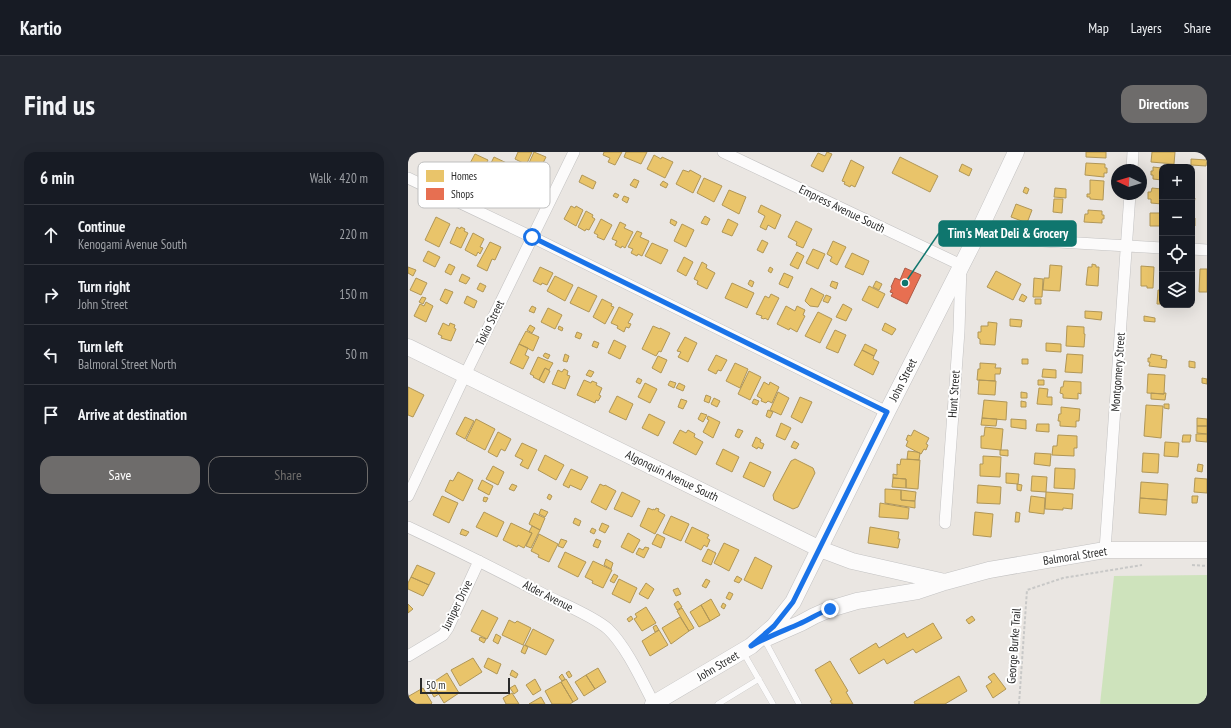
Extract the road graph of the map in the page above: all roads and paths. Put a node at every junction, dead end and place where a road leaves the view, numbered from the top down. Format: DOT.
graph roads {
  1 [pos="574,152"];
  2 [pos="723,152"];
  3 [pos="1016,152"];
  4 [pos="1133,152"];
  5 [pos="1132,164"];
  6 [pos="408,178"];
  7 [pos="418,183"];
  8 [pos="1130,200"];
  9 [pos="550,201"];
  10 [pos="471,208"];
  11 [pos="546,208"];
  12 [pos="532,237"];
  13 [pos="976,237"];
  14 [pos="1127,246"];
  15 [pos="1159,248"];
  16 [pos="1195,250"];
  17 [pos="1207,250"];
  18 [pos="961,265"];
  19 [pos="408,347"];
  20 [pos="465,375"];
  21 [pos="887,412"];
  22 [pos="408,496"];
  23 [pos="945,523"];
  24 [pos="408,527"];
  25 [pos="820,549"];
  26 [pos="1105,550"];
  27 [pos="1207,550"];
  28 [pos="478,561"];
  29 [pos="1144,565"];
  30 [pos="1186,565"];
  31 [pos="1207,566"];
  32 [pos="945,582"];
  33 [pos="752,646"];
  34 [pos="408,656"];
  35 [pos="759,679"];
  36 [pos="654,704"];
  37 [pos="718,704"];
  38 [pos="773,704"];
  39 [pos="799,704"];
  40 [pos="1019,704"];
  1 -- 9 [label="street, Tokio Street"];
  2 -- 18 [label="street, Empress Avenue South"];
  3 -- 13 [label="main road, John Street"];
  4 -- 5 [label="street"];
  6 -- 7 [label="street"];
  8 -- 14 [label="street, Montgomery Street"];
  10 -- 12 [label="street"];
  11 -- 12 [label="street, Tokio Street"];
  12 -- 20 [label="street, Tokio Street"];
  12 -- 21 [label="street"];
  13 -- 14 [label="street"];
  13 -- 18 [label="main road, John Street"];
  14 -- 15 [label="street"];
  14 -- 26 [label="street, Montgomery Street"];
  16 -- 17 [label="street"];
  18 -- 21 [label="main road, John Street"];
  18 -- 23 [label="street, Hunt Street"];
  19 -- 20 [label="main road, Algonquin Avenue South"];
  20 -- 22 [label="street, Tokio Street"];
  20 -- 25 [label="main road, Algonquin Avenue South"];
  21 -- 25 [label="main road, John Street"];
  24 -- 28 [label="street, Alder Avenue"];
  25 -- 32 [label="main road, Algonquin Avenue South"];
  25 -- 33 [label="main road, John Street"];
  26 -- 27 [label="main road, Balmoral Street"];
  26 -- 32 [label="main road, Balmoral Street"];
  28 -- 34 [label="street, Juniper Drive"];
  28 -- 36 [label="street, Alder Avenue"];
  29 -- 40 [label="path, George Burke Trail"];
  30 -- 31 [label="path"];
  32 -- 33 [label="main road, Balmoral Street"];
  33 -- 35 [label="lane"];
  33 -- 36 [label="main road, John Street"];
  33 -- 39 [label="lane"];
  35 -- 37 [label="lane"];
  35 -- 38 [label="lane"];
}
